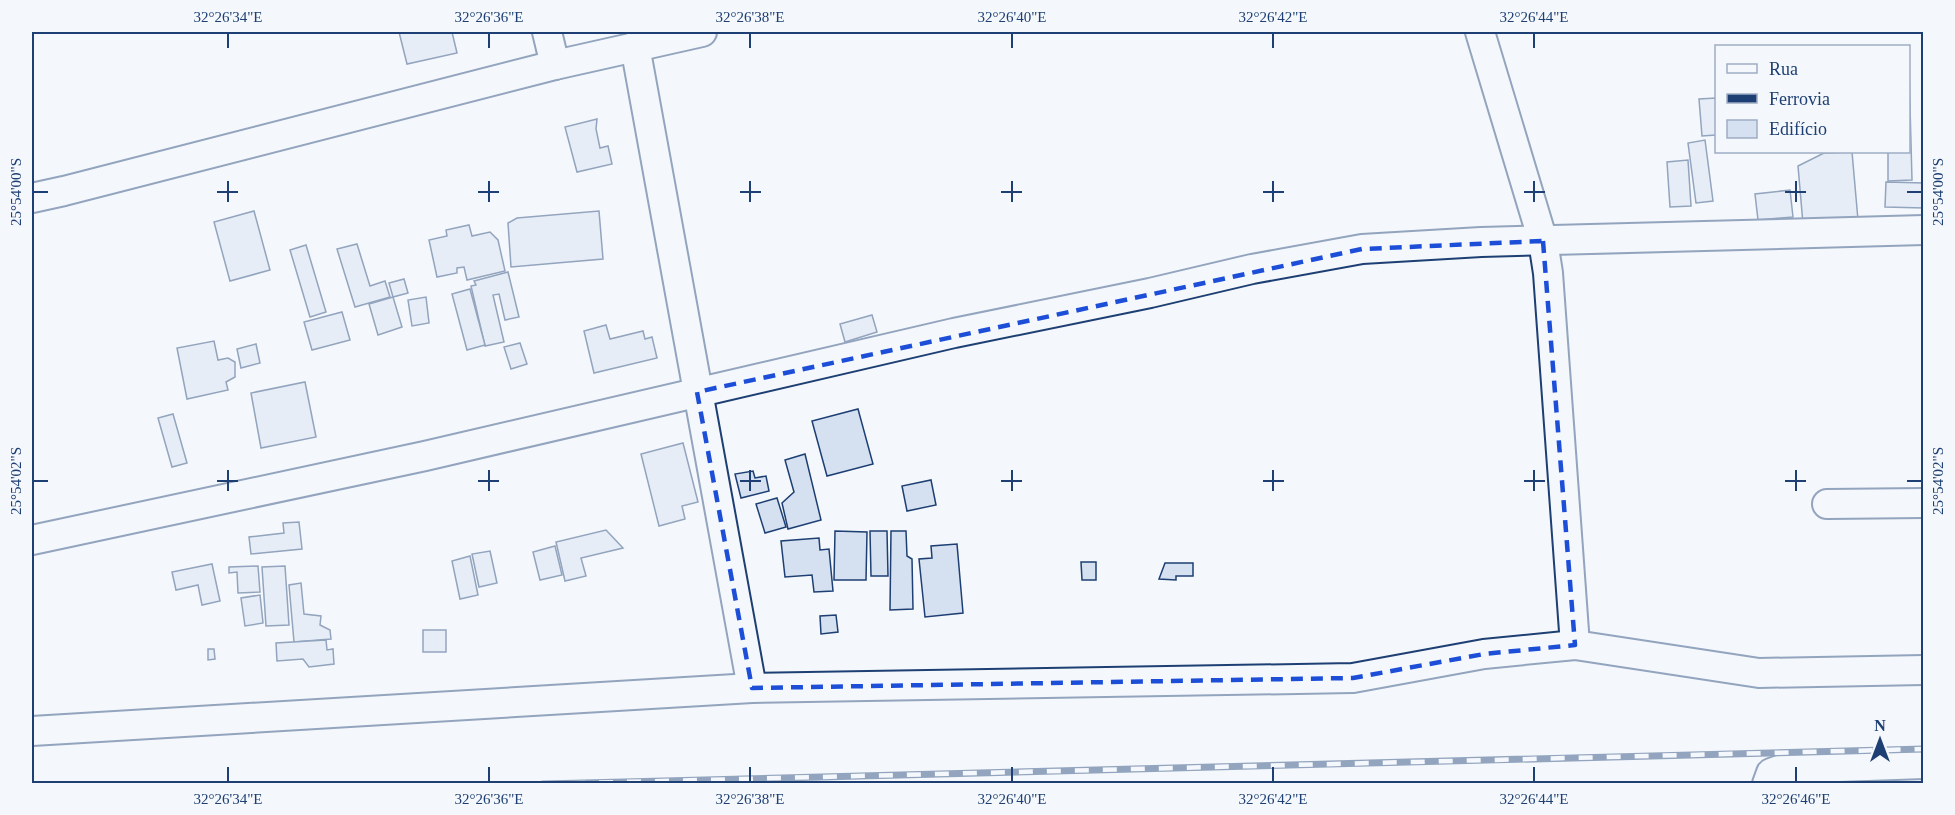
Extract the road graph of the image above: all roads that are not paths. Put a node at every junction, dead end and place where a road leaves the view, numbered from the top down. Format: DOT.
graph roads {
  1 [pos="547,32"];
  2 [pos="702,32"];
  3 [pos="1480,32"];
  4 [pos="635,46"];
  5 [pos="555,65"];
  6 [pos="32,198"];
  7 [pos="1923,230"];
  8 [pos="1543,241"];
  9 [pos="697,392"];
  10 [pos="1923,503"];
  11 [pos="1827,504"];
  12 [pos="32,540"];
  13 [pos="1575,645"];
  14 [pos="1923,670"];
  15 [pos="752,688"];
  16 [pos="32,731"];
  17 [pos="1923,764"];
  18 [pos="1767,783"];
  1 -- 5 [label="street"];
  2 -- 4 [label="street"];
  3 -- 8 [label="street"];
  4 -- 5 [label="street"];
  4 -- 9 [label="street"];
  5 -- 6 [label="street"];
  7 -- 8 [label="street"];
  8 -- 9 [label="street"];
  8 -- 13 [label="street"];
  9 -- 12 [label="street"];
  9 -- 15 [label="street"];
  10 -- 11 [label="street"];
  13 -- 14 [label="street"];
  13 -- 15 [label="street"];
  15 -- 16 [label="street"];
  17 -- 18 [label="street"];
}
